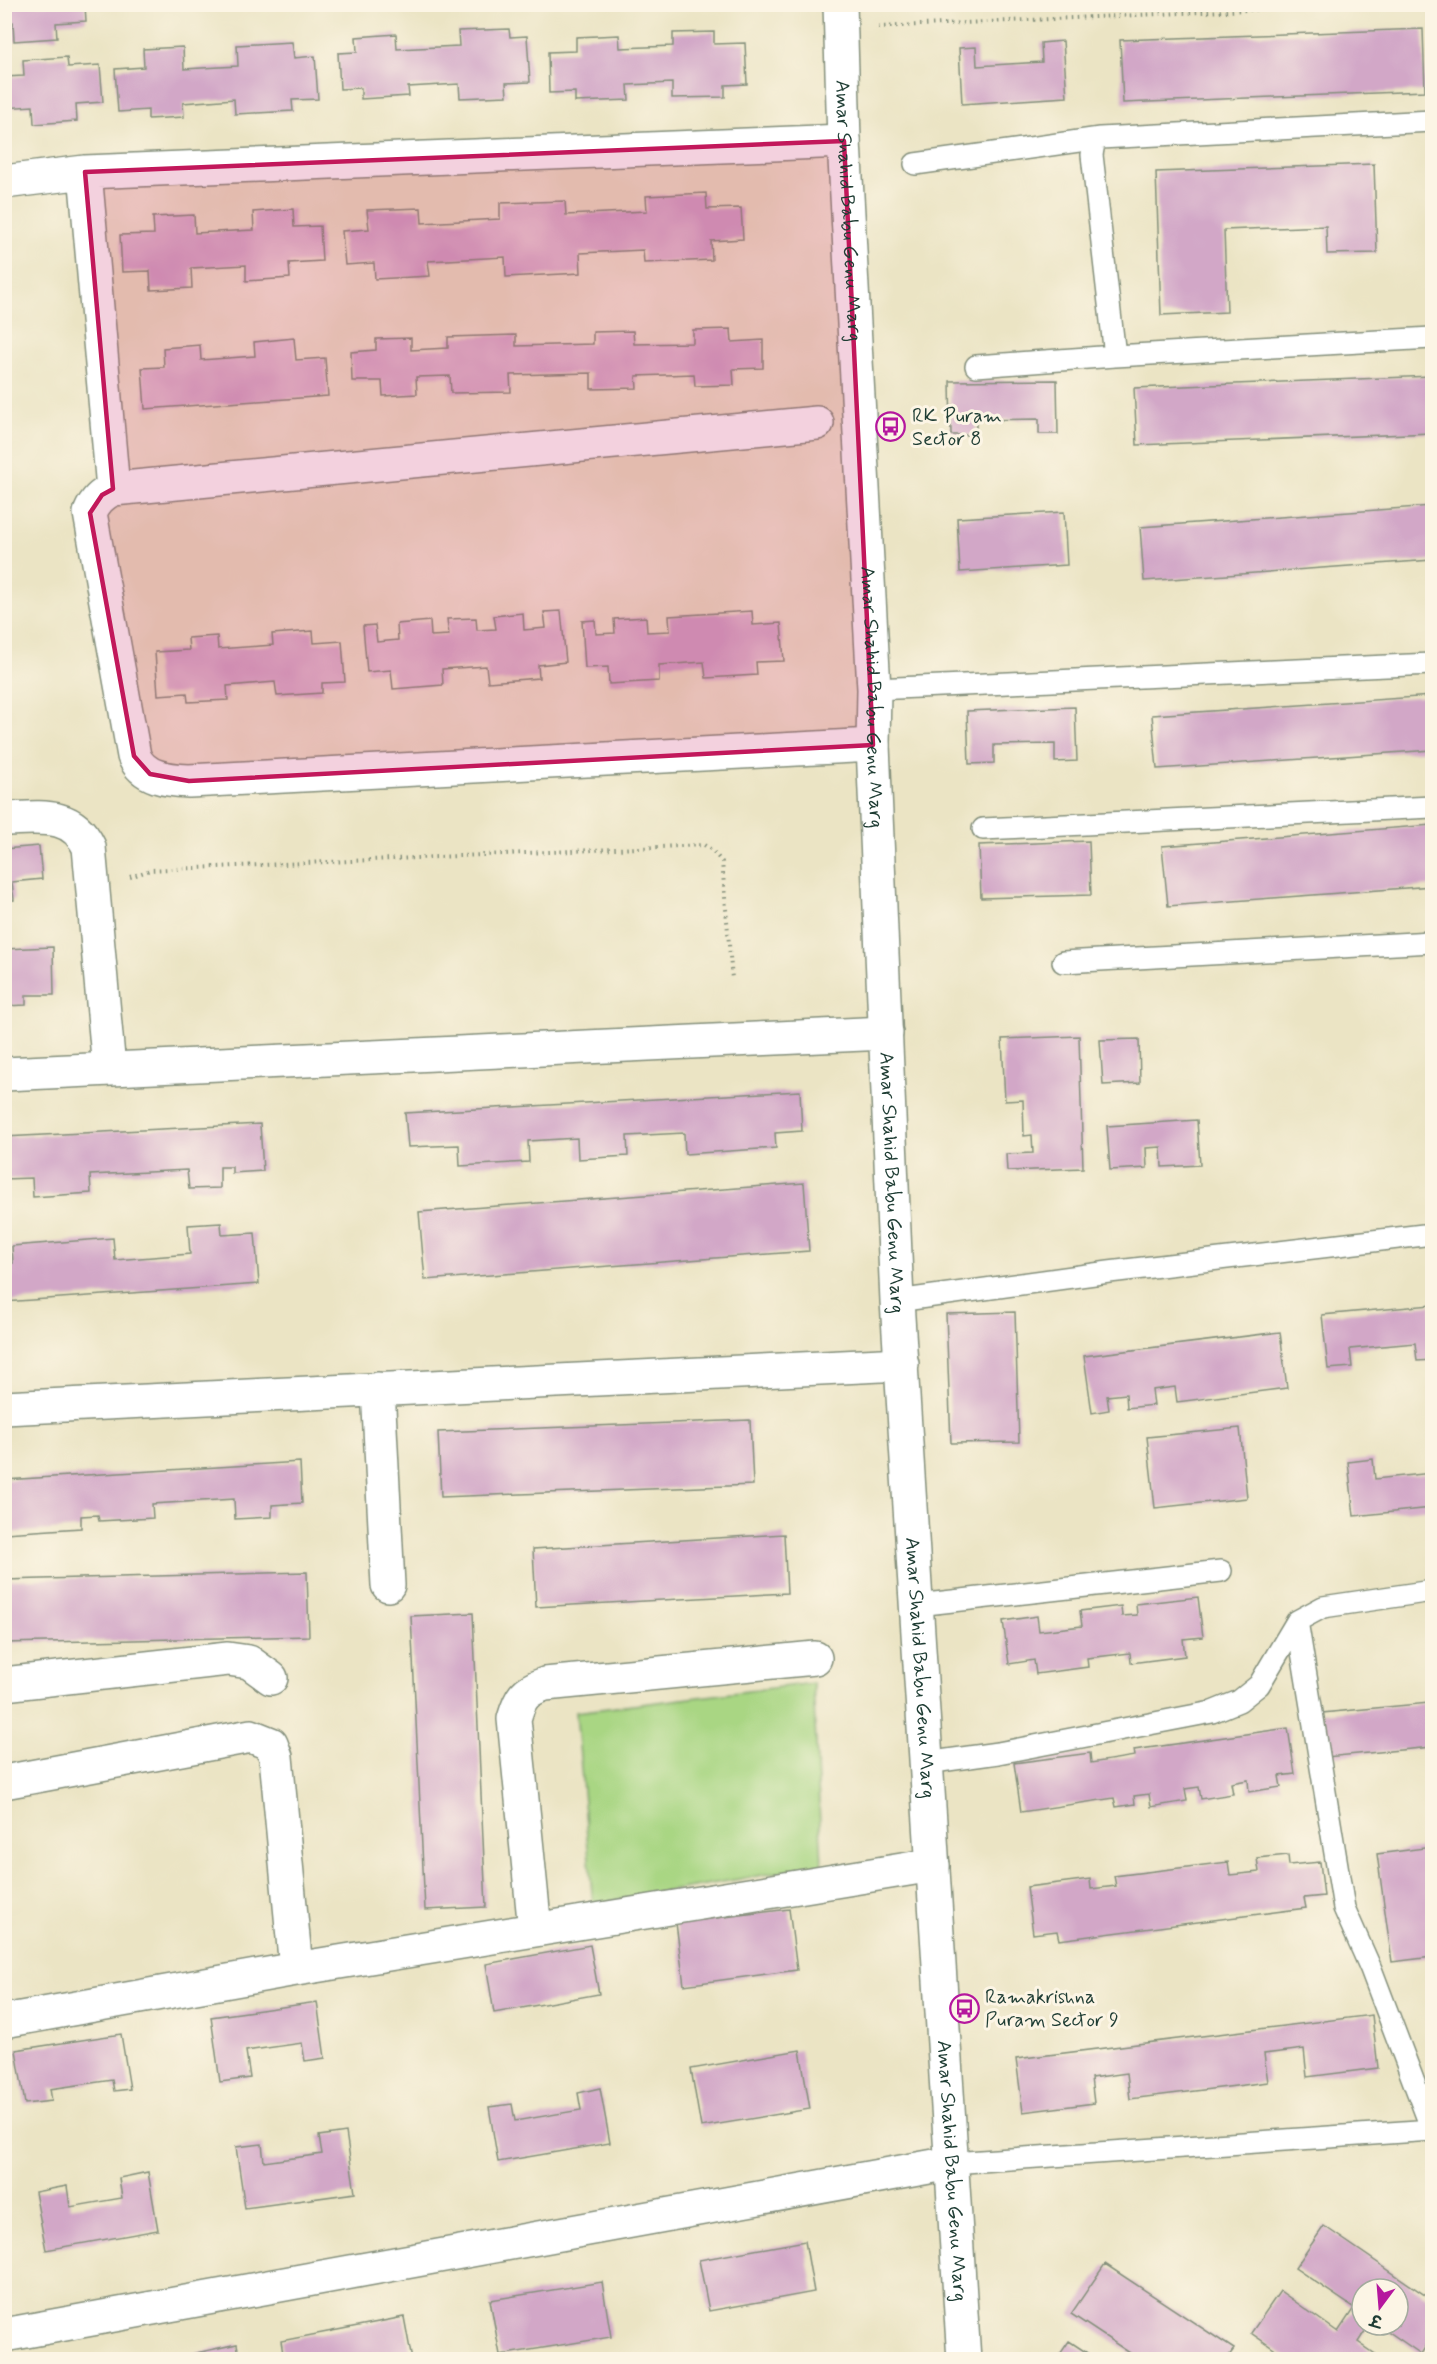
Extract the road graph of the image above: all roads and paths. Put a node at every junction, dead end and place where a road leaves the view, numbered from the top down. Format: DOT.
graph roads {
  1 [pos="1377,4"];
  2 [pos="841,16"];
  3 [pos="1432,122"];
  4 [pos="1100,138"];
  5 [pos="844,141"];
  6 [pos="915,164"];
  7 [pos="85,172"];
  8 [pos="4,182"];
  9 [pos="1432,338"];
  10 [pos="1115,356"];
  11 [pos="976,366"];
  12 [pos="817,423"];
  13 [pos="113,489"];
  14 [pos="1432,664"];
  15 [pos="874,689"];
  16 [pos="873,745"];
  17 [pos="1432,807"];
  18 [pos="4,819"];
  19 [pos="983,829"];
  20 [pos="126,878"];
  21 [pos="1432,942"];
  22 [pos="1063,962"];
  23 [pos="732,979"];
  24 [pos="886,1033"];
  25 [pos="109,1069"];
  26 [pos="4,1074"];
  27 [pos="1432,1234"];
  28 [pos="897,1301"];
  29 [pos="902,1364"];
  30 [pos="378,1389"];
  31 [pos="4,1408"];
  32 [pos="1221,1571"];
  33 [pos="388,1585"];
  34 [pos="1432,1591"];
  35 [pos="917,1605"];
  36 [pos="1297,1621"];
  37 [pos="815,1658"];
  38 [pos="271,1678"];
  39 [pos="4,1684"];
  40 [pos="926,1763"];
  41 [pos="4,1782"];
  42 [pos="933,1865"];
  43 [pos="535,1930"];
  44 [pos="296,1969"];
  45 [pos="4,2021"];
  46 [pos="1432,2130"];
  47 [pos="951,2163"];
  48 [pos="4,2335"];
  49 [pos="4,2352"];
  50 [pos="6,2360"];
  51 [pos="964,2360"];
  1 -- 2 [label="path"];
  2 -- 5 [label="street, Amar Shahid Babu Genu Marg"];
  3 -- 4 [label="lane"];
  4 -- 6 [label="lane"];
  4 -- 10 [label="lane"];
  5 -- 7 [label="street"];
  5 -- 15 [label="street, Amar Shahid Babu Genu Marg"];
  7 -- 8 [label="street"];
  7 -- 13 [label="street"];
  9 -- 10 [label="lane"];
  10 -- 11 [label="lane"];
  12 -- 13 [label="street"];
  13 -- 16 [label="street"];
  14 -- 15 [label="lane"];
  15 -- 16 [label="street, Amar Shahid Babu Genu Marg"];
  16 -- 24 [label="street, Amar Shahid Babu Genu Marg"];
  17 -- 19 [label="lane"];
  18 -- 25 [label="street"];
  20 -- 23 [label="path"];
  21 -- 22 [label="lane"];
  24 -- 25 [label="street"];
  24 -- 28 [label="street, Amar Shahid Babu Genu Marg"];
  25 -- 26 [label="street"];
  27 -- 28 [label="lane"];
  28 -- 29 [label="street, Amar Shahid Babu Genu Marg"];
  29 -- 30 [label="street"];
  29 -- 35 [label="street, Amar Shahid Babu Genu Marg"];
  30 -- 31 [label="street"];
  30 -- 33 [label="street"];
  32 -- 35 [label="lane"];
  34 -- 36 [label="lane"];
  35 -- 40 [label="street, Amar Shahid Babu Genu Marg"];
  36 -- 40 [label="lane"];
  36 -- 46 [label="lane"];
  37 -- 43 [label="street"];
  38 -- 39 [label="street"];
  40 -- 42 [label="street, Amar Shahid Babu Genu Marg"];
  41 -- 44 [label="street"];
  42 -- 43 [label="street"];
  42 -- 47 [label="street, Amar Shahid Babu Genu Marg"];
  43 -- 44 [label="street"];
  44 -- 45 [label="street"];
  46 -- 47 [label="lane"];
  47 -- 48 [label="street"];
  47 -- 51 [label="street, Amar Shahid Babu Genu Marg"];
  49 -- 50 [label="street"];
}
